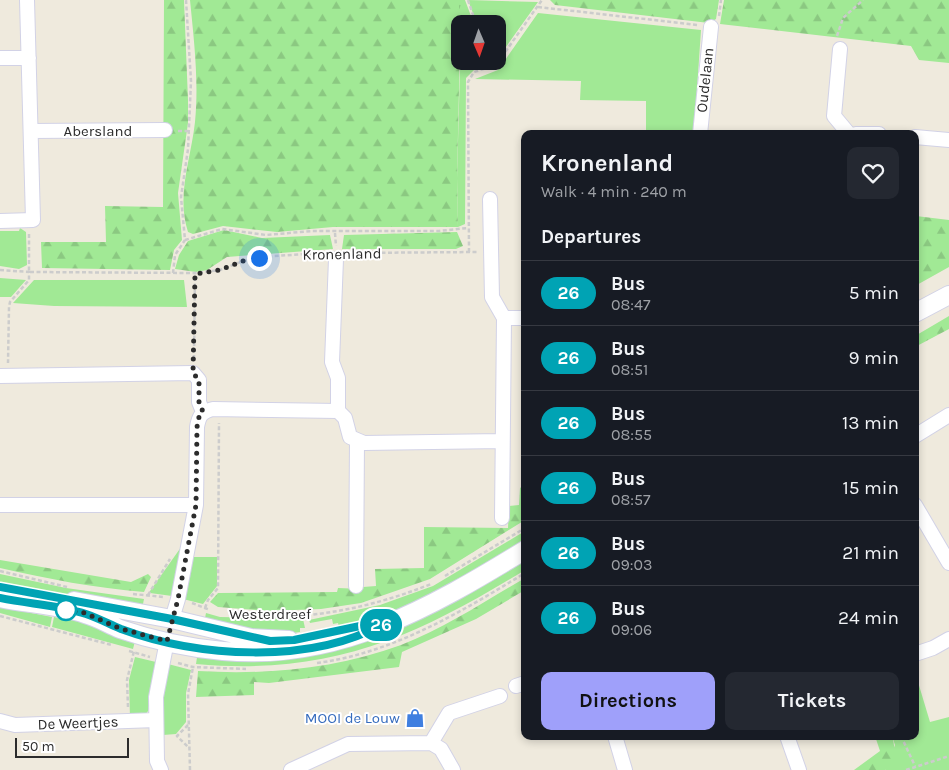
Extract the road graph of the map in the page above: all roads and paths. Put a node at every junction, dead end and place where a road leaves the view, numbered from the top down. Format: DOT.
graph roads {
  1 [pos="27,0"];
  2 [pos="186,0"];
  3 [pos="468,0"];
  4 [pos="542,0"];
  5 [pos="863,0"];
  6 [pos="538,7"];
  7 [pos="473,15"];
  8 [pos="712,27"];
  9 [pos="840,49"];
  10 [pos="506,51"];
  11 [pos="0,58"];
  12 [pos="29,58"];
  13 [pos="480,70"];
  14 [pos="166,130"];
  15 [pos="700,130"];
  16 [pos="846,130"];
  17 [pos="31,131"];
  18 [pos="919,137"];
  19 [pos="949,140"];
  20 [pos="490,199"];
  21 [pos="0,221"];
  22 [pos="468,228"];
  23 [pos="29,229"];
  24 [pos="335,233"];
  25 [pos="185,240"];
  26 [pos="469,252"];
  27 [pos="491,252"];
  28 [pos="336,255"];
  29 [pos="0,270"];
  30 [pos="30,272"];
  31 [pos="173,274"];
  32 [pos="195,274"];
  33 [pos="949,295"];
  34 [pos="919,311"];
  35 [pos="504,318"];
  36 [pos="521,318"];
  37 [pos="193,373"];
  38 [pos="4,376"];
  39 [pos="219,409"];
  40 [pos="338,411"];
  41 [pos="203,412"];
  42 [pos="949,415"];
  43 [pos="919,434"];
  44 [pos="357,441"];
  45 [pos="502,441"];
  46 [pos="0,505"];
  47 [pos="196,505"];
  48 [pos="919,512"];
  49 [pos="502,518"];
  50 [pos="521,530"];
  51 [pos="521,552"];
  52 [pos="171,557"];
  53 [pos="949,563"];
  54 [pos="0,571"];
  55 [pos="356,586"];
  56 [pos="0,587"];
  57 [pos="75,588"];
  58 [pos="128,594"];
  59 [pos="148,595"];
  60 [pos="0,598"];
  61 [pos="178,599"];
  62 [pos="205,608"];
  63 [pos="217,614"];
  64 [pos="227,614"];
  65 [pos="172,619"];
  66 [pos="383,624"];
  67 [pos="949,639"];
  68 [pos="167,641"];
  69 [pos="134,653"];
  70 [pos="919,653"];
  71 [pos="193,667"];
  72 [pos="500,696"];
  73 [pos="156,720"];
  74 [pos="129,721"];
  75 [pos="0,722"];
  76 [pos="189,724"];
  77 [pos="615,740"];
  78 [pos="788,740"];
  79 [pos="903,740"];
  80 [pos="431,743"];
  81 [pos="190,749"];
  82 [pos="949,756"];
  83 [pos="915,766"];
  84 [pos="161,770"];
  85 [pos="190,770"];
  86 [pos="290,770"];
  87 [pos="453,770"];
  88 [pos="625,770"];
  89 [pos="799,770"];
  90 [pos="906,770"];
  1 -- 12 [label="street"];
  2 -- 25 [label="path"];
  3 -- 7 [label="path"];
  4 -- 6 [label="path"];
  5 -- 9 [label="path"];
  6 -- 8 [label="path"];
  6 -- 10 [label="path"];
  8 -- 15 [label="street, Oudelaan"];
  9 -- 16 [label="street"];
  11 -- 12 [label="street"];
  12 -- 17 [label="street"];
  13 -- 22 [label="path"];
  14 -- 17 [label="street, Abersland"];
  17 -- 21 [label="street"];
  18 -- 19 [label="street"];
  20 -- 27 [label="street"];
  22 -- 24 [label="path"];
  22 -- 26 [label="path"];
  23 -- 30 [label="path"];
  24 -- 25 [label="path"];
  24 -- 28 [label="path"];
  25 -- 31 [label="path"];
  26 -- 27 [label="path, Kronenland"];
  26 -- 28 [label="path, Kronenland"];
  27 -- 35 [label="street"];
  28 -- 32 [label="path, Kronenland"];
  28 -- 40 [label="street, Kronenland"];
  29 -- 30 [label="path, Kronenland"];
  30 -- 31 [label="path, Kronenland"];
  30 -- 38 [label="path"];
  31 -- 32 [label="path, Kronenland"];
  32 -- 37 [label="path"];
  33 -- 34 [label="street"];
  35 -- 36 [label="street"];
  35 -- 45 [label="street"];
  37 -- 38 [label="street"];
  37 -- 41 [label="street"];
  39 -- 40 [label="street"];
  39 -- 41 [label="street"];
  39 -- 62 [label="path"];
  40 -- 44 [label="street, Kronenland"];
  41 -- 47 [label="street"];
  42 -- 43 [label="street"];
  44 -- 45 [label="street"];
  44 -- 55 [label="street, Kronenland"];
  45 -- 49 [label="street"];
  46 -- 47 [label="street"];
  47 -- 61 [label="street"];
  48 -- 53 [label="street"];
  50 -- 64 [label="path, Westerdreef"];
  51 -- 66 [label="street, Westerdreef"];
  52 -- 59 [label="path"];
  54 -- 57 [label="path"];
  56 -- 65 [label="street, Westerdreef"];
  58 -- 59 [label="path, Westerdreef"];
  59 -- 61 [label="path, Westerdreef"];
  60 -- 68 [label="street, Westerdreef"];
  61 -- 62 [label="path, Westerdreef"];
  61 -- 65 [label="street"];
  62 -- 63 [label="path, Westerdreef"];
  65 -- 66 [label="street, Westerdreef"];
  65 -- 68 [label="street"];
  66 -- 68 [label="street, Westerdreef"];
  67 -- 70 [label="street"];
  68 -- 73 [label="street"];
  69 -- 74 [label="path"];
  71 -- 76 [label="path"];
  72 -- 80 [label="street"];
  73 -- 74 [label="street, De Weertjes"];
  73 -- 84 [label="street"];
  74 -- 75 [label="street, De Weertjes"];
  76 -- 81 [label="path"];
  76 -- 81 [label="path"];
  77 -- 88 [label="street"];
  78 -- 89 [label="street"];
  79 -- 83 [label="path"];
  80 -- 86 [label="street"];
  80 -- 87 [label="street"];
  81 -- 85 [label="path"];
  82 -- 83 [label="path"];
  83 -- 90 [label="path"];
}
